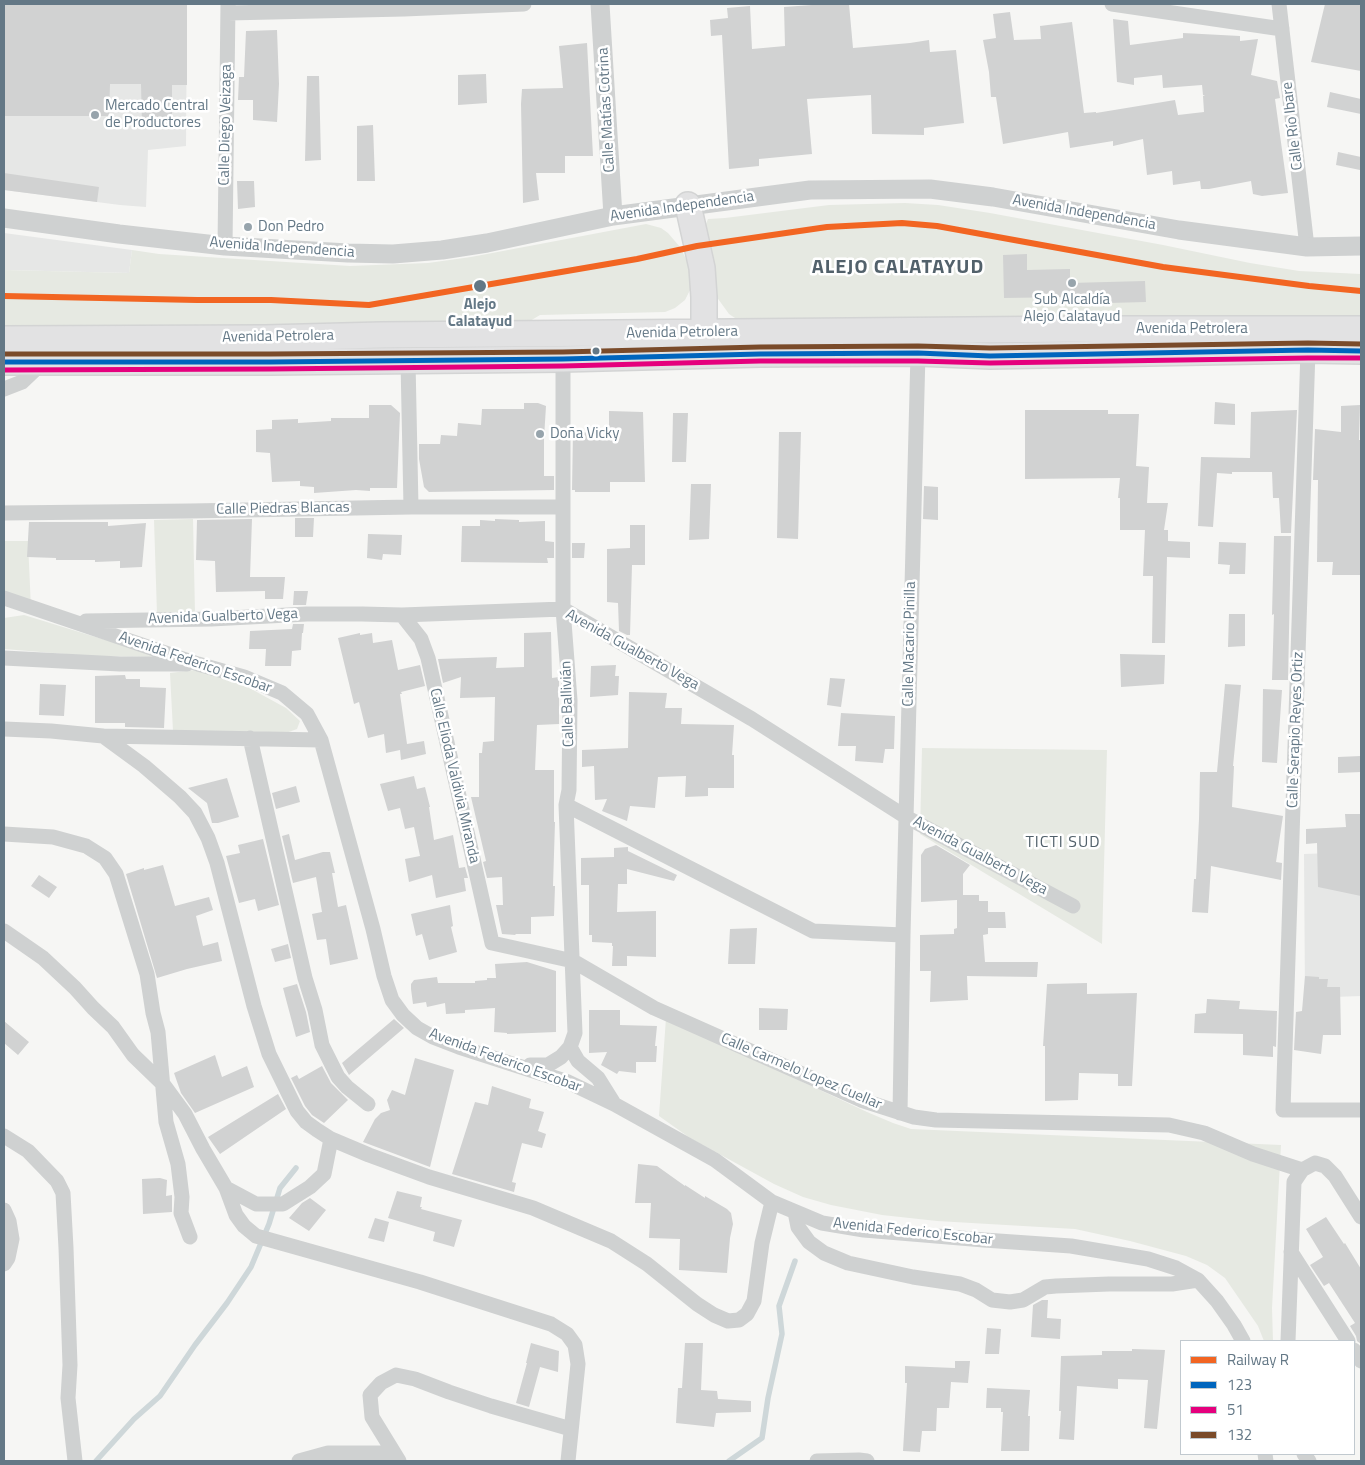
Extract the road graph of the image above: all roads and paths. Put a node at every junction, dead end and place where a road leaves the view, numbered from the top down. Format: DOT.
graph roads {
  1 [pos="524,4"];
  2 [pos="600,4"];
  3 [pos="1112,4"];
  4 [pos="1279,4"];
  5 [pos="228,8"];
  6 [pos="1282,29"];
  7 [pos="688,206"];
  8 [pos="613,216"];
  9 [pos="4,218"];
  10 [pos="225,246"];
  11 [pos="1361,246"];
  12 [pos="1307,247"];
  13 [pos="1361,329"];
  14 [pos="704,333"];
  15 [pos="4,339"];
  16 [pos="1308,350"];
  17 [pos="1361,351"];
  18 [pos="918,353"];
  19 [pos="562,359"];
  20 [pos="408,360"];
  21 [pos="4,362"];
  22 [pos="42,363"];
  23 [pos="4,389"];
  24 [pos="411,507"];
  25 [pos="562,507"];
  26 [pos="4,513"];
  27 [pos="4,598"];
  28 [pos="4,605"];
  29 [pos="27,606"];
  30 [pos="563,610"];
  31 [pos="402,615"];
  32 [pos="72,621"];
  33 [pos="4,658"];
  34 [pos="198,664"];
  35 [pos="4,729"];
  36 [pos="103,736"];
  37 [pos="250,738"];
  38 [pos="321,740"];
  39 [pos="566,805"];
  40 [pos="906,817"];
  41 [pos="4,834"];
  42 [pos="1073,906"];
  43 [pos="4,931"];
  44 [pos="903,935"];
  45 [pos="492,943"];
  46 [pos="573,961"];
  47 [pos="159,1046"];
  48 [pos="570,1047"];
  49 [pos="132,1055"];
  50 [pos="515,1065"];
  51 [pos="163,1084"];
  52 [pos="368,1104"];
  53 [pos="614,1104"];
  54 [pos="1361,1110"];
  55 [pos="900,1113"];
  56 [pos="4,1136"];
  57 [pos="331,1139"];
  58 [pos="1302,1170"];
  59 [pos="226,1188"];
  60 [pos="772,1202"];
  61 [pos="4,1210"];
  62 [pos="795,1212"];
  63 [pos="1361,1217"];
  64 [pos="190,1237"];
  65 [pos="1291,1252"];
  66 [pos="4,1264"];
  67 [pos="1198,1280"];
  68 [pos="1242,1340"];
  69 [pos="1288,1340"];
  70 [pos="1347,1340"];
  71 [pos="572,1429"];
  72 [pos="75,1461"];
  73 [pos="300,1461"];
  74 [pos="397,1461"];
  75 [pos="568,1461"];
  76 [pos="817,1461"];
  77 [pos="867,1461"];
  1 -- 5 [label="street"];
  2 -- 8 [label="street, Calle Matías Cotrina"];
  3 -- 6 [label="street"];
  4 -- 6 [label="street, Calle Río Ibare"];
  5 -- 10 [label="street, Calle Diego Veizaga"];
  6 -- 12 [label="street, Calle Río Ibare"];
  7 -- 8 [label="street, Avenida Independencia"];
  7 -- 12 [label="street, Avenida Independencia"];
  7 -- 14 [label="highway"];
  8 -- 10 [label="street, Avenida Independencia"];
  9 -- 10 [label="street, Avenida Independencia"];
  11 -- 12 [label="street, Avenida Independencia"];
  13 -- 14 [label="highway, Avenida Petrolera"];
  14 -- 15 [label="highway, Avenida Petrolera"];
  16 -- 17 [label="highway, Avenida Petrolera"];
  16 -- 18 [label="highway, Avenida Petrolera"];
  16 -- 54 [label="street, Calle Serapio Reyes Ortiz"];
  18 -- 19 [label="highway, Avenida Petrolera"];
  18 -- 40 [label="street, Calle Macario Pinilla"];
  19 -- 20 [label="highway, Avenida Petrolera"];
  19 -- 25 [label="street, Calle Ballivián"];
  20 -- 22 [label="highway, Avenida Petrolera"];
  20 -- 24 [label="street"];
  21 -- 22 [label="highway, Avenida Petrolera"];
  22 -- 23 [label="street"];
  24 -- 25 [label="street, Calle Piedras Blancas"];
  24 -- 26 [label="street, Calle Piedras Blancas"];
  25 -- 30 [label="street, Calle Ballivián"];
  27 -- 29 [label="street, Avenida Federico Escobar"];
  28 -- 29 [label="street"];
  29 -- 32 [label="street, Avenida Federico Escobar"];
  30 -- 31 [label="street, Avenida Gualberto Vega"];
  30 -- 39 [label="street, Calle Ballivián"];
  30 -- 40 [label="street, Avenida Gualberto Vega"];
  31 -- 32 [label="street, Avenida Gualberto Vega"];
  31 -- 45 [label="street, Calle Elioda Valdivia Miranda"];
  32 -- 34 [label="street, Avenida Federico Escobar"];
  33 -- 34 [label="street"];
  34 -- 38 [label="street, Avenida Federico Escobar"];
  35 -- 36 [label="street"];
  36 -- 37 [label="street"];
  36 -- 57 [label="street"];
  37 -- 38 [label="street"];
  37 -- 52 [label="street"];
  38 -- 50 [label="street, Avenida Federico Escobar"];
  39 -- 44 [label="street"];
  39 -- 46 [label="street, Calle Ballivián"];
  40 -- 42 [label="street, Avenida Gualberto Vega"];
  40 -- 44 [label="street, Calle Macario Pinilla"];
  41 -- 47 [label="street"];
  43 -- 49 [label="street"];
  44 -- 55 [label="street, Calle Macario Pinilla"];
  45 -- 46 [label="street, Calle Carmelo Lopez Cuellar"];
  46 -- 48 [label="street, Calle Ballivián"];
  46 -- 55 [label="street, Calle Carmelo Lopez Cuellar"];
  47 -- 49 [label="street"];
  47 -- 51 [label="street"];
  48 -- 50 [label="street"];
  48 -- 53 [label="street"];
  49 -- 51 [label="street"];
  50 -- 53 [label="street, Avenida Federico Escobar"];
  51 -- 59 [label="street"];
  51 -- 64 [label="street"];
  53 -- 60 [label="street, Avenida Federico Escobar"];
  55 -- 58 [label="street, Calle Carmelo Lopez Cuellar"];
  56 -- 72 [label="street"];
  57 -- 59 [label="street"];
  57 -- 60 [label="street"];
  58 -- 63 [label="street"];
  58 -- 65 [label="street"];
  59 -- 71 [label="street"];
  60 -- 62 [label="street, Avenida Federico Escobar"];
  61 -- 66 [label="street"];
  62 -- 67 [label="street, Avenida Federico Escobar"];
  62 -- 67 [label="street"];
  65 -- 69 [label="street"];
  65 -- 70 [label="street"];
  67 -- 68 [label="street, Avenida Federico Escobar"];
  71 -- 74 [label="street"];
  71 -- 75 [label="street"];
  73 -- 74 [label="street"];
  76 -- 77 [label="street"];
}
